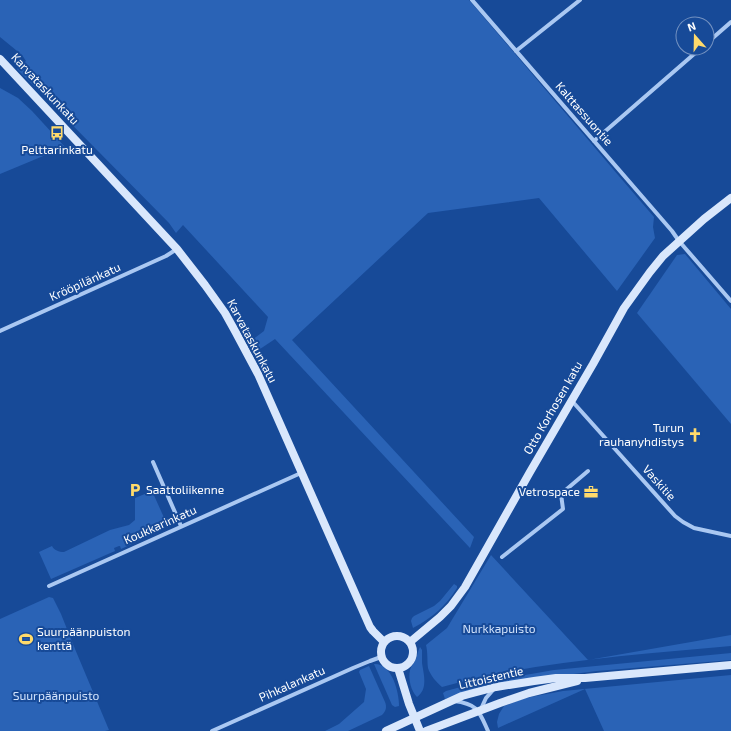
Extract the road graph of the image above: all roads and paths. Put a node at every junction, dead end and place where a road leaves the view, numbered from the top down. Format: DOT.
graph roads {
  1 [pos="472,0"];
  2 [pos="580,0"];
  3 [pos="731,22"];
  4 [pos="715,36"];
  5 [pos="516,51"];
  6 [pos="692,56"];
  7 [pos="0,59"];
  8 [pos="594,141"];
  9 [pos="731,198"];
  10 [pos="680,240"];
  11 [pos="177,250"];
  12 [pos="731,300"];
  13 [pos="0,331"];
  14 [pos="572,401"];
  15 [pos="153,462"];
  16 [pos="588,471"];
  17 [pos="302,473"];
  18 [pos="181,526"];
  19 [pos="731,536"];
  20 [pos="502,557"];
  21 [pos="49,586"];
  22 [pos="384,642"];
  23 [pos="410,642"];
  24 [pos="381,657"];
  25 [pos="731,665"];
  26 [pos="398,668"];
  27 [pos="585,678"];
  28 [pos="496,687"];
  29 [pos="453,700"];
  30 [pos="480,711"];
  31 [pos="414,719"];
  32 [pos="212,731"];
  33 [pos="386,731"];
  34 [pos="420,731"];
  35 [pos="426,731"];
  36 [pos="488,731"];
  1 -- 5 [label="street, Kalttassuontie"];
  2 -- 5 [label="street"];
  3 -- 4 [label="street"];
  5 -- 8 [label="street, Kalttassuontie"];
  6 -- 8 [label="street"];
  7 -- 11 [label="street, Karvataskunkatu"];
  8 -- 10 [label="street, Kalttassuontie"];
  9 -- 10 [label="street, Otto Korhosen katu"];
  10 -- 12 [label="street, Kalttassuontie"];
  10 -- 14 [label="street, Otto Korhosen katu"];
  11 -- 13 [label="street, Krööpilänkatu"];
  11 -- 17 [label="street, Karvataskunkatu"];
  14 -- 19 [label="street, Vaskitie"];
  14 -- 23 [label="street, Otto Korhosen katu"];
  15 -- 18 [label="street"];
  16 -- 20 [label="street"];
  17 -- 18 [label="street, Koukkarinkatu"];
  17 -- 22 [label="street, Karvataskunkatu"];
  18 -- 21 [label="street, Koukkarinkatu"];
  22 -- 23 [label="street"];
  22 -- 24 [label="street"];
  23 -- 26 [label="street"];
  24 -- 26 [label="street"];
  24 -- 32 [label="street, Pihkalankatu"];
  25 -- 27 [label="street, Littoistentie"];
  26 -- 31 [label="street"];
  27 -- 28 [label="street, Littoistentie"];
  27 -- 30 [label="street, Littoistentie"];
  28 -- 29 [label="street, Littoistentie"];
  28 -- 30 [label="street"];
  29 -- 30 [label="street"];
  29 -- 31 [label="street, Littoistentie"];
  30 -- 35 [label="street, Littoistentie"];
  30 -- 36 [label="street"];
  31 -- 33 [label="street, Littoistentie"];
  31 -- 34 [label="street"];
}
